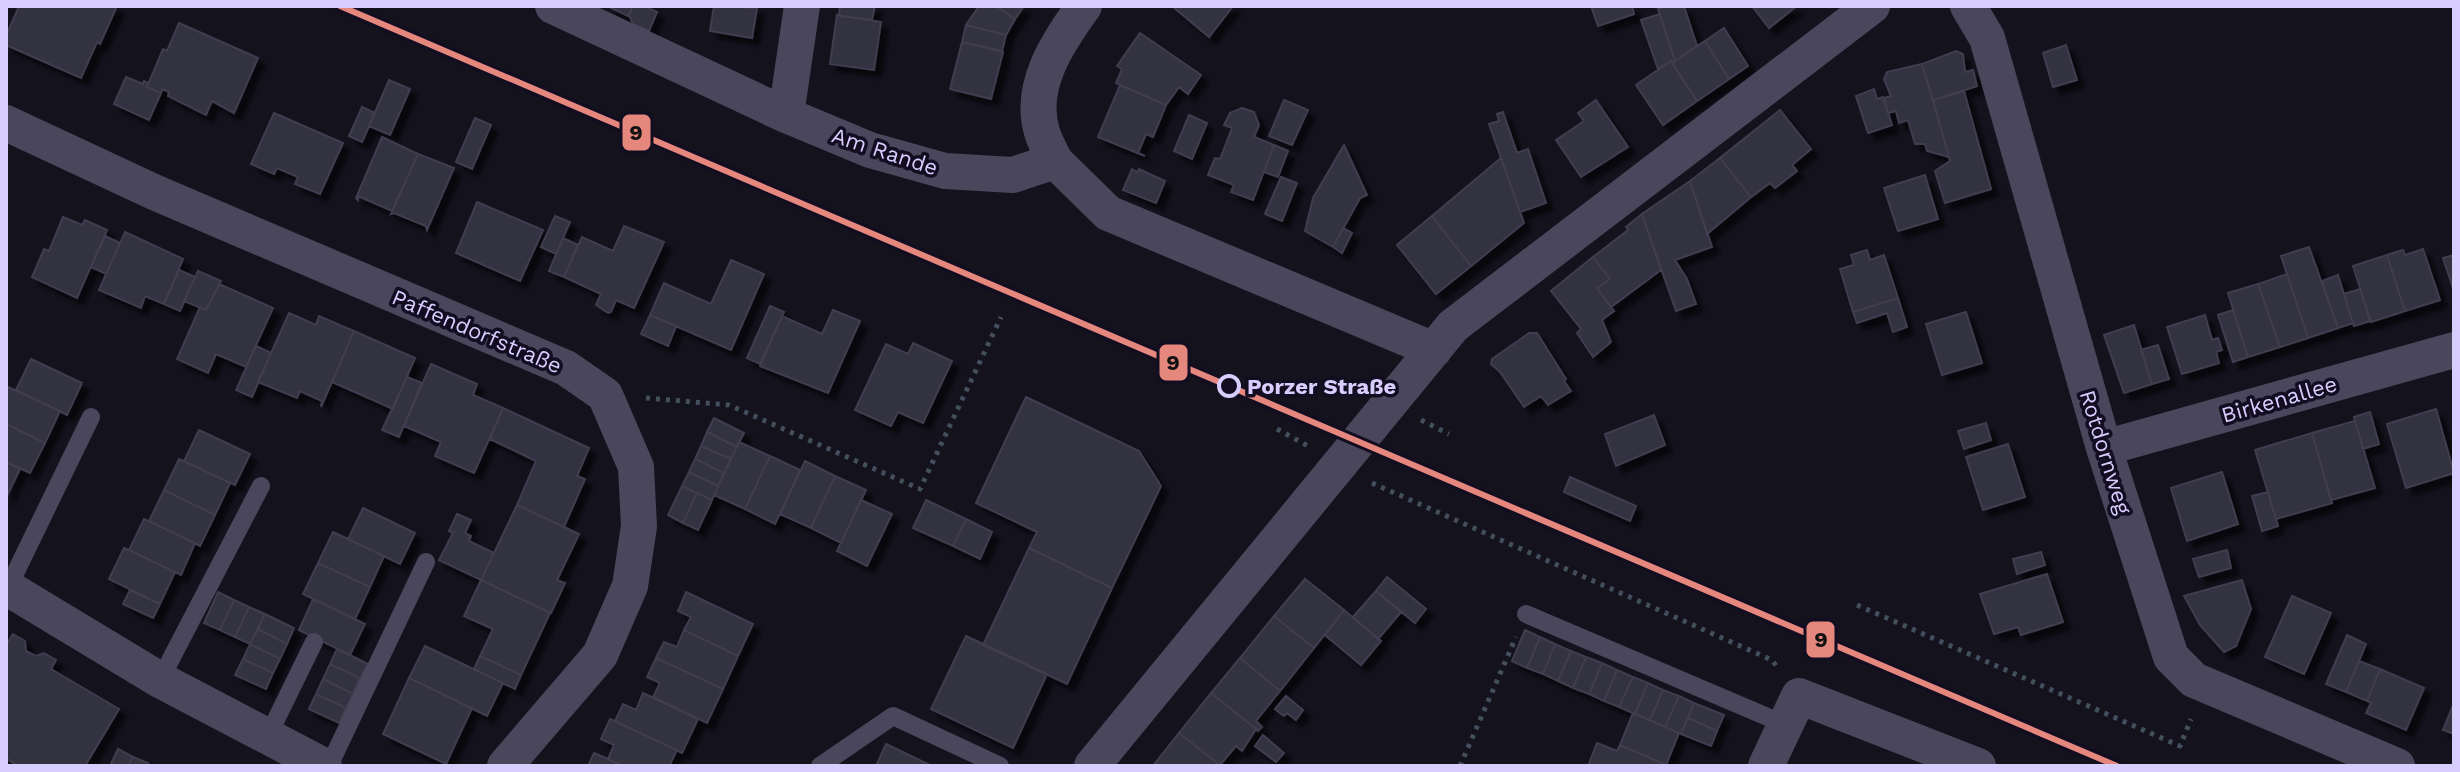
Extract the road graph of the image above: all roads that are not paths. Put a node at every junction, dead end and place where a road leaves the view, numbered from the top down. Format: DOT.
graph roads {
  1 [pos="553,6"];
  2 [pos="802,6"];
  3 [pos="1084,6"];
  4 [pos="1872,6"];
  5 [pos="1968,6"];
  6 [pos="786,115"];
  7 [pos="6,123"];
  8 [pos="1055,161"];
  9 [pos="1434,350"];
  10 [pos="2454,350"];
  11 [pos="91,417"];
  12 [pos="2104,448"];
  13 [pos="261,486"];
  14 [pos="426,562"];
  15 [pos="7,588"];
  16 [pos="1526,614"];
  17 [pos="314,642"];
  18 [pos="160,680"];
  19 [pos="1792,710"];
  20 [pos="268,736"];
  21 [pos="327,766"];
  22 [pos="505,766"];
  23 [pos="820,766"];
  24 [pos="1000,766"];
  25 [pos="1092,766"];
  26 [pos="1766,766"];
  27 [pos="1978,766"];
  28 [pos="2397,766"];
  1 -- 6 [label="street, Am Rande"];
  2 -- 6 [label="street"];
  3 -- 8 [label="street"];
  4 -- 9 [label="street"];
  5 -- 12 [label="street, Rotdornweg"];
  6 -- 8 [label="street, Am Rande"];
  7 -- 22 [label="street, Paffendorfstraße"];
  8 -- 9 [label="street"];
  9 -- 25 [label="street"];
  10 -- 12 [label="street, Birkenallee"];
  11 -- 15 [label="lane"];
  12 -- 28 [label="street, Rotdornweg"];
  13 -- 18 [label="lane"];
  14 -- 21 [label="lane"];
  15 -- 18 [label="street"];
  16 -- 19 [label="lane"];
  17 -- 20 [label="lane"];
  18 -- 20 [label="street"];
  19 -- 26 [label="street"];
  19 -- 27 [label="street"];
  20 -- 21 [label="street"];
  23 -- 24 [label="lane"];
}
